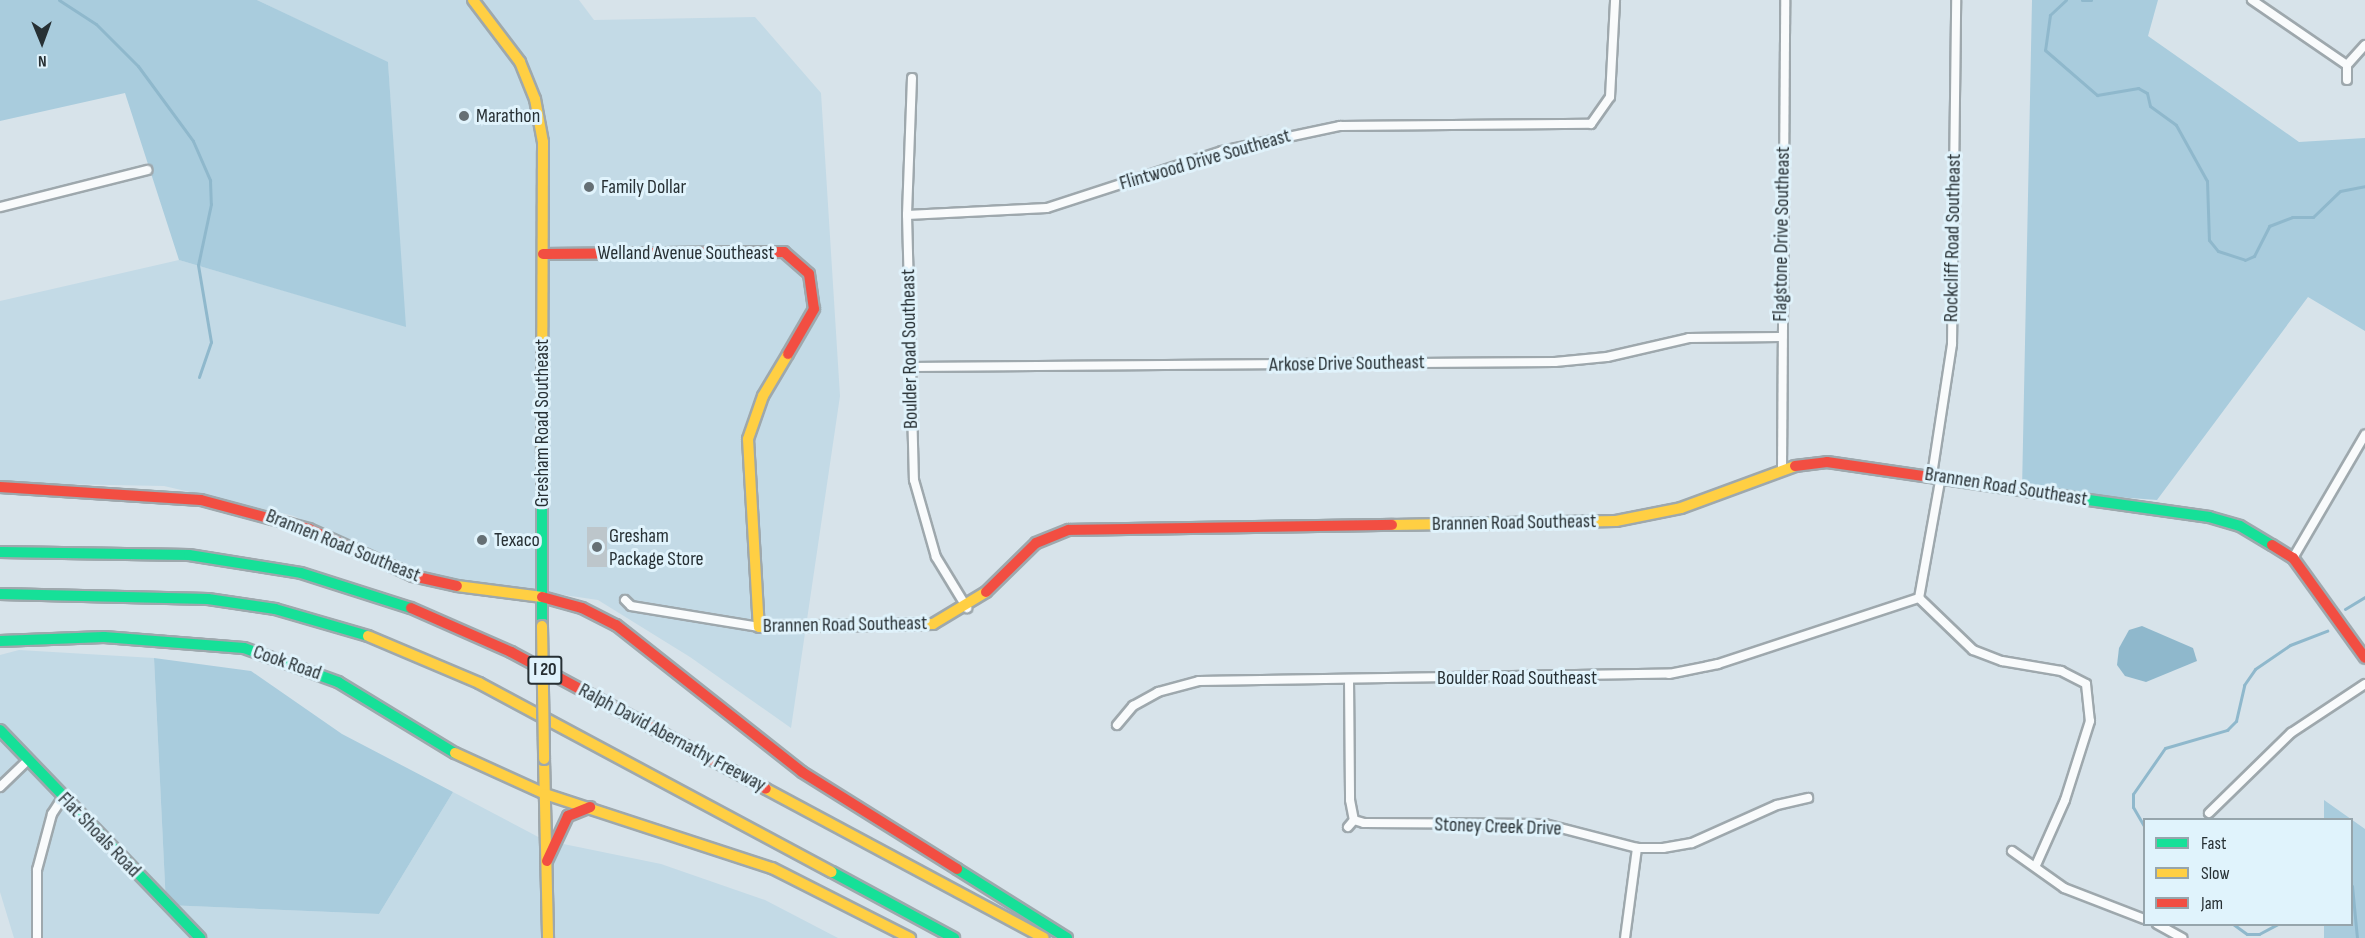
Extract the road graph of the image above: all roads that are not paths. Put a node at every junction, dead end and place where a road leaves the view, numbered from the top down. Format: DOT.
graph roads {
  1 [pos="473,0"];
  2 [pos="1615,0"];
  3 [pos="1785,0"];
  4 [pos="1956,0"];
  5 [pos="2253,0"];
  6 [pos="2365,45"];
  7 [pos="2347,65"];
  8 [pos="912,78"];
  9 [pos="2347,80"];
  10 [pos="147,170"];
  11 [pos="0,207"];
  12 [pos="907,215"];
  13 [pos="543,254"];
  14 [pos="1780,337"];
  15 [pos="911,367"];
  16 [pos="2365,435"];
  17 [pos="1782,468"];
  18 [pos="1936,476"];
  19 [pos="0,487"];
  20 [pos="0,552"];
  21 [pos="2293,558"];
  22 [pos="0,594"];
  23 [pos="542,597"];
  24 [pos="1919,598"];
  25 [pos="625,600"];
  26 [pos="967,608"];
  27 [pos="759,627"];
  28 [pos="0,641"];
  29 [pos="2365,658"];
  30 [pos="1349,679"];
  31 [pos="2365,684"];
  32 [pos="1117,725"];
  33 [pos="0,730"];
  34 [pos="27,760"];
  35 [pos="0,787"];
  36 [pos="545,794"];
  37 [pos="63,797"];
  38 [pos="1808,798"];
  39 [pos="590,807"];
  40 [pos="2209,813"];
  41 [pos="1354,820"];
  42 [pos="1348,827"];
  43 [pos="1637,848"];
  44 [pos="2012,851"];
  45 [pos="547,861"];
  46 [pos="2036,865"];
  47 [pos="2143,918"];
  48 [pos="2161,926"];
  49 [pos="38,938"];
  50 [pos="200,938"];
  51 [pos="548,938"];
  52 [pos="910,938"];
  53 [pos="954,938"];
  54 [pos="1044,938"];
  55 [pos="1067,938"];
  56 [pos="1625,938"];
  57 [pos="2182,938"];
  1 -- 13 [label="main road, Gresham Road Southeast"];
  2 -- 12 [label="street, Flintwood Drive Southeast"];
  3 -- 14 [label="street, Flagstone Drive Southeast"];
  4 -- 18 [label="street, Rockcliff Road Southeast"];
  5 -- 7 [label="street"];
  6 -- 7 [label="street"];
  7 -- 9 [label="street"];
  8 -- 12 [label="street, Boulder Road Southeast"];
  10 -- 11 [label="street"];
  12 -- 15 [label="street, Boulder Road Southeast"];
  13 -- 23 [label="main road, Gresham Road Southeast"];
  13 -- 27 [label="main road, Welland Avenue Southeast"];
  14 -- 15 [label="street, Arkose Drive Southeast"];
  14 -- 17 [label="street, Flagstone Drive Southeast"];
  15 -- 26 [label="street, Boulder Road Southeast"];
  16 -- 21 [label="street"];
  17 -- 18 [label="main road, Brannen Road Southeast"];
  17 -- 26 [label="main road, Brannen Road Southeast"];
  18 -- 21 [label="main road, Brannen Road Southeast"];
  18 -- 24 [label="street, Rockcliff Road Southeast"];
  19 -- 23 [label="main road, Brannen Road Southeast"];
  20 -- 54 [label="main road, Ralph David Abernathy Freeway / I 20"];
  21 -- 29 [label="main road, Brannen Road Southeast"];
  22 -- 53 [label="main road, I 20"];
  23 -- 36 [label="main road, Gresham Road Southeast, bridge"];
  23 -- 55 [label="main road, Brannen Road Southeast"];
  24 -- 30 [label="street, Boulder Road Southeast"];
  24 -- 46 [label="street"];
  25 -- 27 [label="street, Brannen Road Southeast"];
  26 -- 27 [label="main road, Brannen Road Southeast"];
  28 -- 36 [label="main road, Cook Road"];
  30 -- 32 [label="street, Boulder Road Southeast"];
  30 -- 41 [label="street"];
  31 -- 40 [label="street"];
  33 -- 34 [label="main road, Flat Shoals Road"];
  34 -- 35 [label="street"];
  34 -- 37 [label="main road, Flat Shoals Road"];
  36 -- 39 [label="main road, Cook Road"];
  36 -- 45 [label="main road, Gresham Road Southeast"];
  37 -- 49 [label="street"];
  37 -- 50 [label="main road, Flat Shoals Road"];
  38 -- 43 [label="street, Stoney Creek Drive"];
  39 -- 45 [label="main road"];
  39 -- 52 [label="main road, Cook Road"];
  41 -- 42 [label="street"];
  41 -- 43 [label="street, Stoney Creek Drive"];
  43 -- 56 [label="street"];
  44 -- 46 [label="street"];
  45 -- 51 [label="main road, Gresham Road Southeast"];
  46 -- 47 [label="street"];
  48 -- 57 [label="street"];
}
